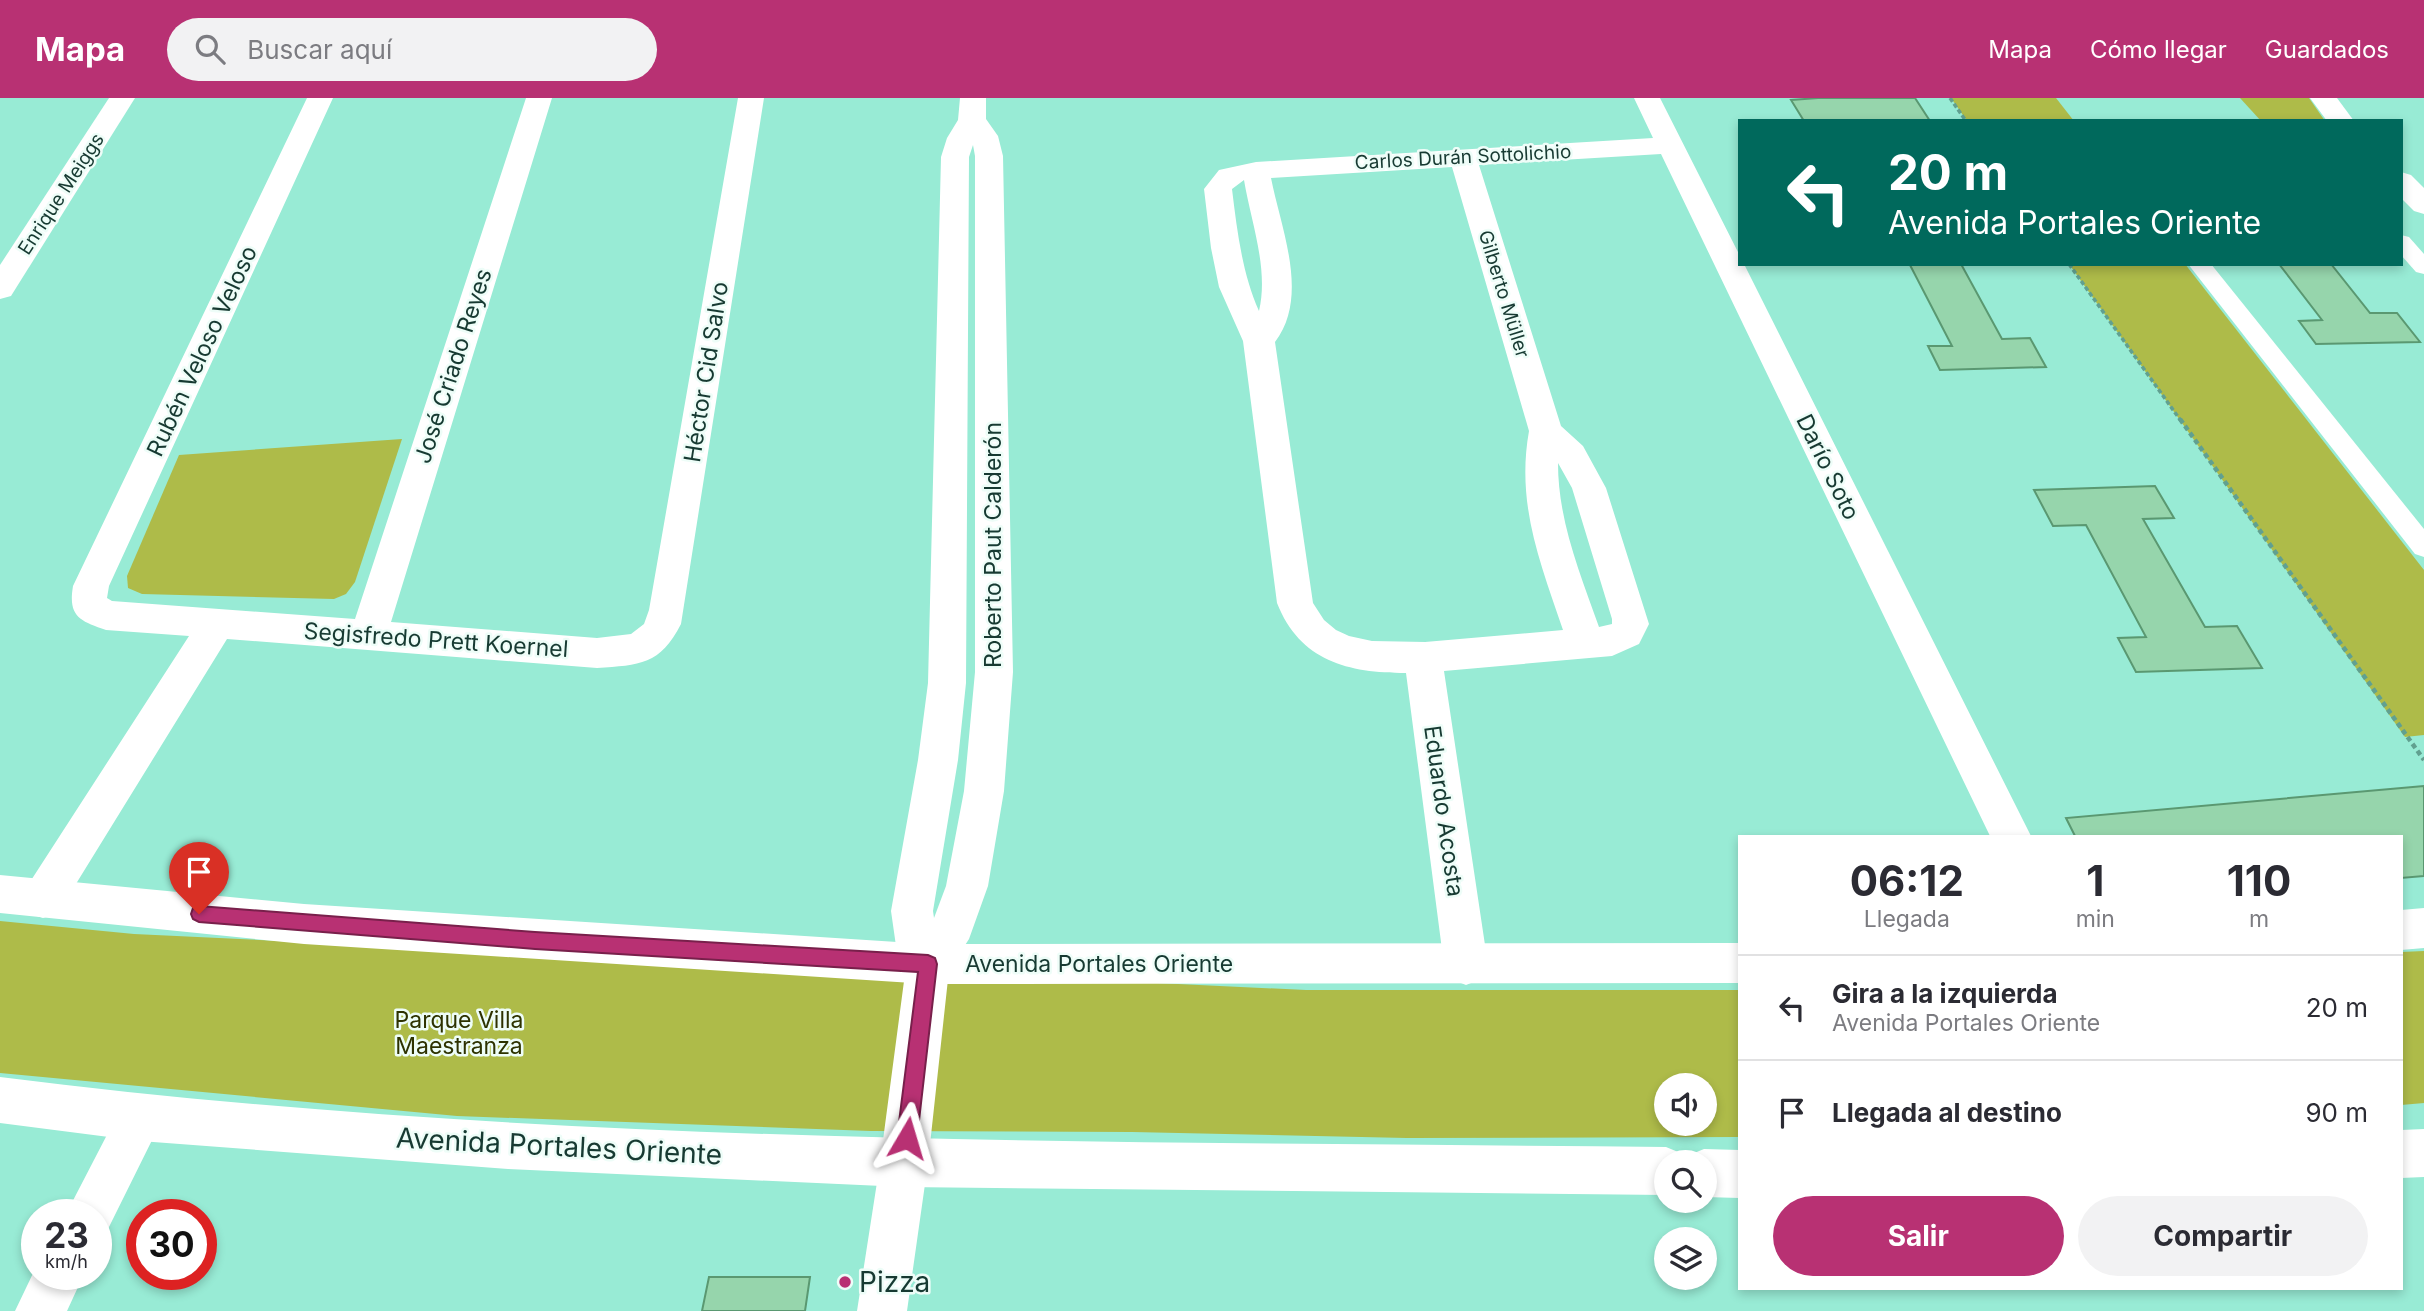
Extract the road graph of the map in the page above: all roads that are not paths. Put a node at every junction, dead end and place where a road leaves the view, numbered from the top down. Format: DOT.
graph roads {
  1 [pos="122,98"];
  2 [pos="320,98"];
  3 [pos="539,98"];
  4 [pos="751,98"];
  5 [pos="1647,98"];
  6 [pos="2323,98"];
  7 [pos="973,109"];
  8 [pos="2339,119"];
  9 [pos="1670,145"];
  10 [pos="1463,157"];
  11 [pos="1256,170"];
  12 [pos="2403,183"];
  13 [pos="2424,205"];
  14 [pos="2403,244"];
  15 [pos="2201,266"];
  16 [pos="2424,267"];
  17 [pos="0,289"];
  18 [pos="1259,341"];
  19 [pos="1546,430"];
  20 [pos="2424,547"];
  21 [pos="88,605"];
  22 [pos="217,624"];
  23 [pos="368,635"];
  24 [pos="1586,642"];
  25 [pos="653,643"];
  26 [pos="1423,657"];
  27 [pos="2010,835"];
  28 [pos="0,894"];
  29 [pos="43,899"];
  30 [pos="2424,928"];
  31 [pos="2403,930"];
  32 [pos="1738,963"];
  33 [pos="928,964"];
  34 [pos="1466,965"];
  35 [pos="0,1100"];
  36 [pos="140,1118"];
  37 [pos="2424,1153"];
  38 [pos="2403,1154"];
  39 [pos="904,1163"];
  40 [pos="1654,1171"];
  41 [pos="1717,1173"];
  42 [pos="1738,1174"];
  43 [pos="98,1199"];
  44 [pos="51,1290"];
  45 [pos="40,1311"];
  46 [pos="882,1311"];
  1 -- 17 [label="street, Enrique Meiggs"];
  2 -- 21 [label="street, Rubén Veloso Veloso"];
  3 -- 23 [label="street, José Criado Reyes"];
  4 -- 25 [label="street, Héctor Cid Salvo"];
  5 -- 9 [label="street, Darío Soto"];
  6 -- 8 [label="street"];
  7 -- 33 [label="street, Roberto Paut Calderón"];
  7 -- 33 [label="street, Roberto Paut Calderón"];
  9 -- 10 [label="street, Carlos Durán Sottolichio"];
  9 -- 27 [label="street, Darío Soto"];
  10 -- 11 [label="street, Carlos Durán Sottolichio"];
  10 -- 19 [label="street, Gilberto Müller"];
  11 -- 18 [label="street"];
  11 -- 18 [label="street, Carlos Durán Sottolichio"];
  12 -- 13 [label="street"];
  14 -- 16 [label="lane"];
  15 -- 20 [label="lane"];
  18 -- 26 [label="street, Gilberto Müller"];
  19 -- 24 [label="street, Gilberto Müller"];
  19 -- 24 [label="street, Gilberto Müller"];
  21 -- 22 [label="street, Segisfredo Prett Koernel"];
  22 -- 23 [label="street, Segisfredo Prett Koernel"];
  22 -- 29 [label="street"];
  23 -- 25 [label="street, Segisfredo Prett Koernel"];
  24 -- 26 [label="street, Gilberto Müller"];
  26 -- 34 [label="street, Eduardo Acosta"];
  28 -- 29 [label="street, Avenida Portales Oriente"];
  29 -- 33 [label="street, Avenida Portales Oriente"];
  30 -- 31 [label="street"];
  32 -- 34 [label="street, Avenida Portales Oriente"];
  33 -- 34 [label="street, Avenida Portales Oriente"];
  33 -- 39 [label="street, Roberto Paut Calderón"];
  35 -- 36 [label="street, Avenida Portales Oriente"];
  36 -- 39 [label="street, Avenida Portales Oriente"];
  36 -- 43 [label="street"];
  37 -- 38 [label="street"];
  39 -- 40 [label="street, Avenida Portales Oriente"];
  39 -- 46 [label="street, Roberto Paut Calderón"];
  41 -- 42 [label="street"];
  44 -- 45 [label="street"];
}
